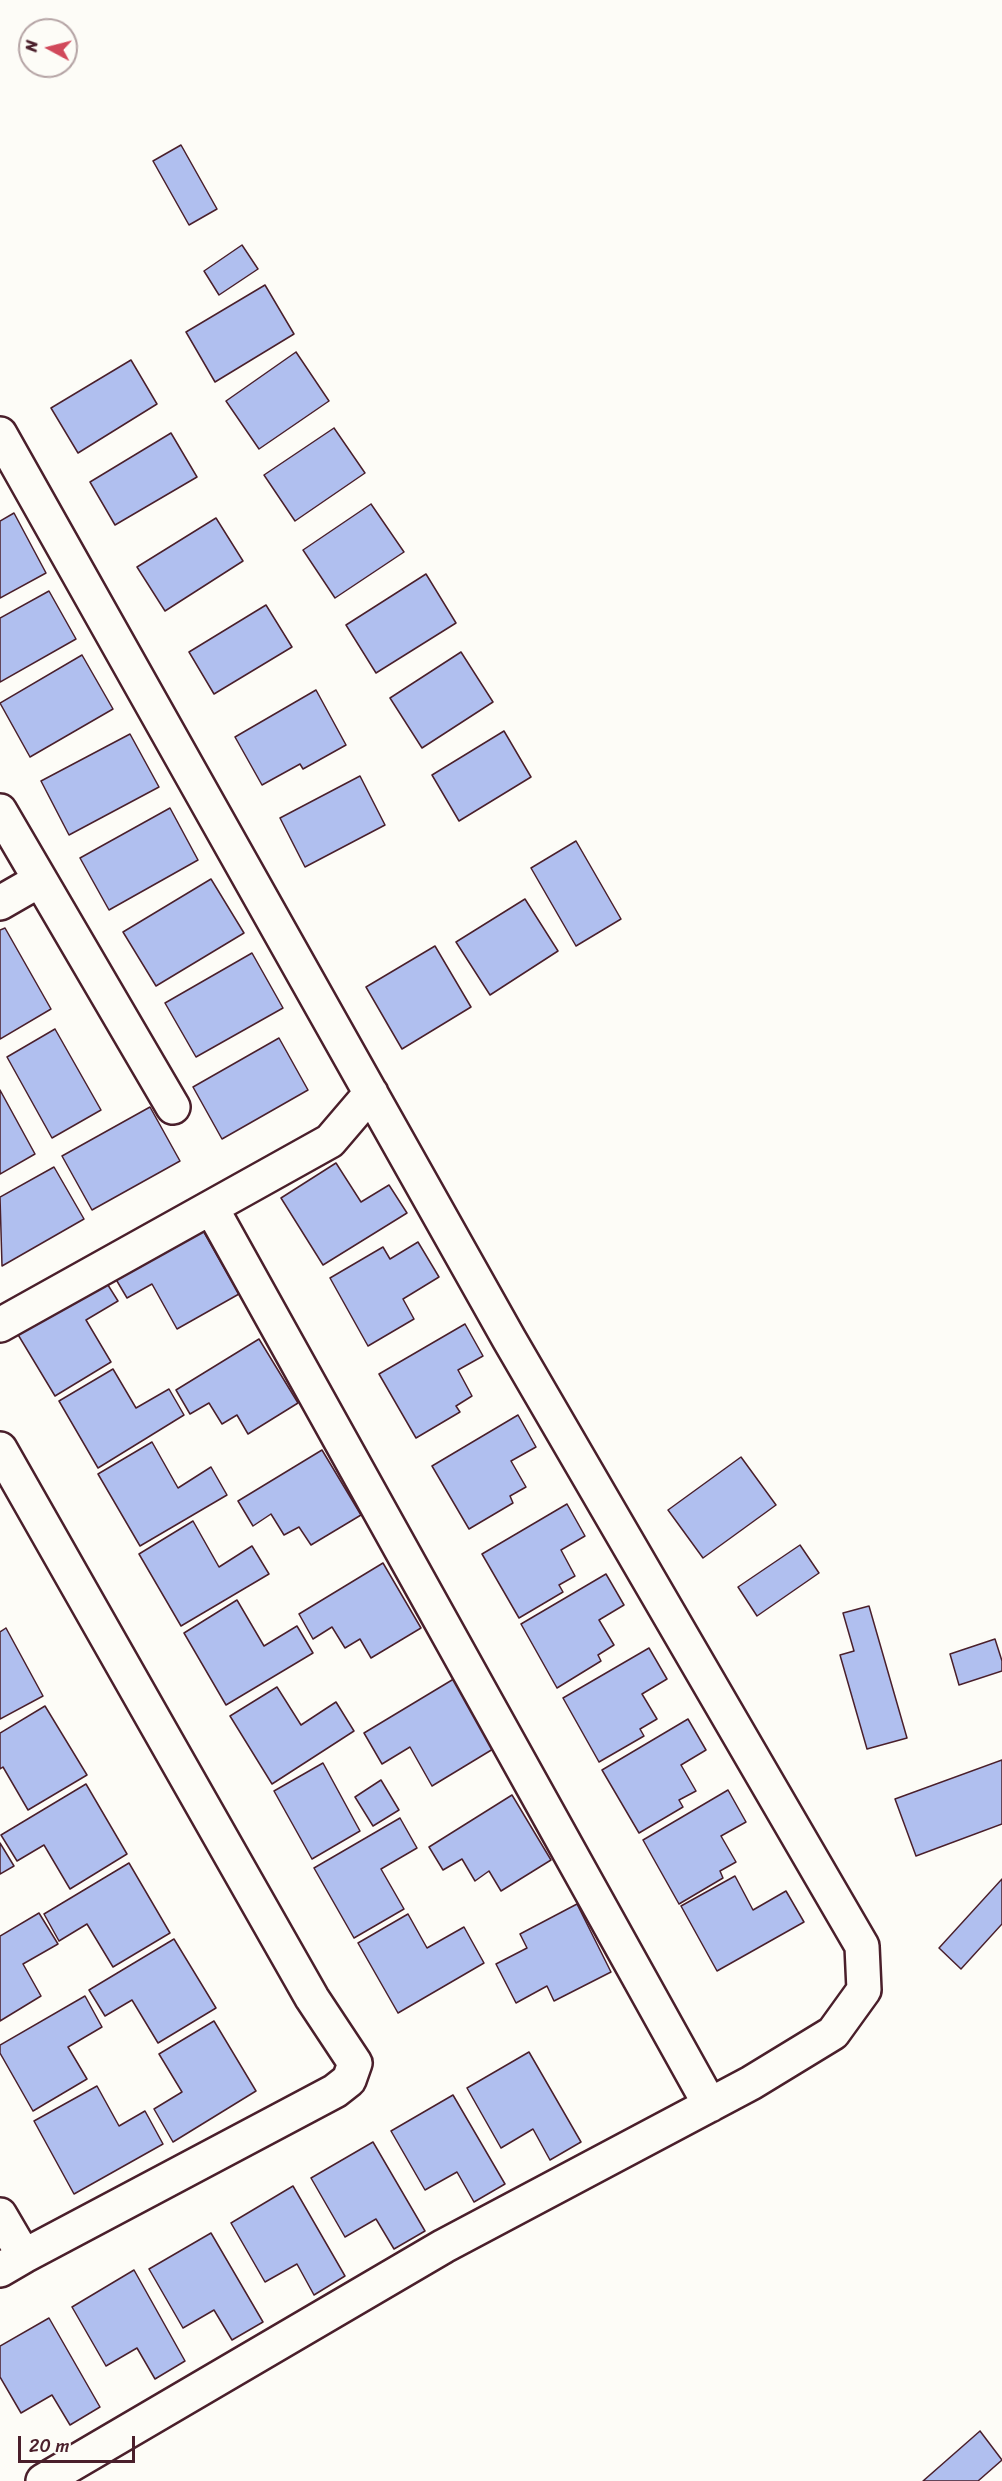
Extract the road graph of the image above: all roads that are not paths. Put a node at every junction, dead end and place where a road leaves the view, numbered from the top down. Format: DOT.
graph roads {
  1 [pos="0,434"];
  2 [pos="8,467"];
  3 [pos="0,811"];
  4 [pos="40,880"];
  5 [pos="0,903"];
  6 [pos="371,1093"];
  7 [pos="173,1107"];
  8 [pos="212,1209"];
  9 [pos="0,1325"];
  10 [pos="0,1449"];
  11 [pos="710,2105"];
  12 [pos="0,2215"];
  13 [pos="12,2263"];
  14 [pos="43,2481"];
  1 -- 2 [label="street"];
  2 -- 6 [label="street"];
  3 -- 4 [label="street"];
  4 -- 5 [label="street"];
  4 -- 7 [label="street"];
  6 -- 8 [label="street"];
  6 -- 11 [label="street"];
  8 -- 9 [label="street"];
  8 -- 11 [label="street"];
  10 -- 13 [label="street"];
  11 -- 14 [label="street"];
  12 -- 13 [label="street"];
}
